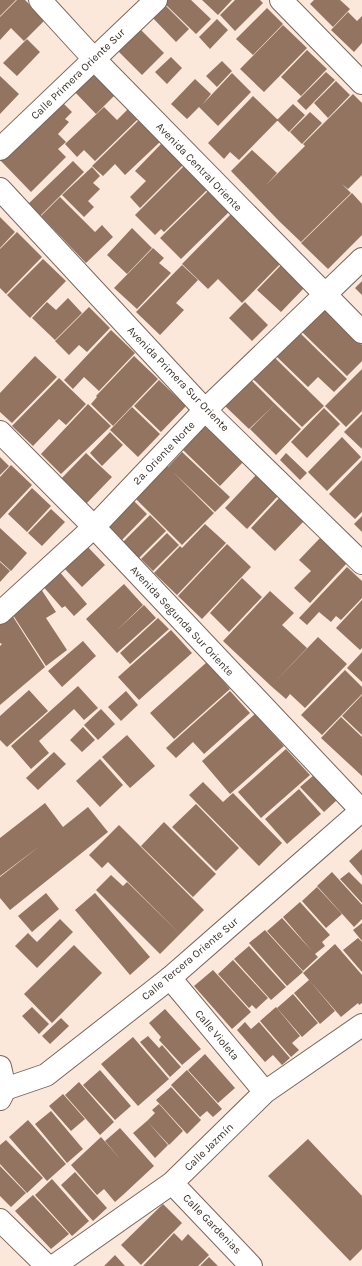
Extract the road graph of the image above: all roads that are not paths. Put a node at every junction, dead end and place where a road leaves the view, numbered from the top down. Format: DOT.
graph roads {
  1 [pos="40,0"];
  2 [pos="156,0"];
  3 [pos="281,0"];
  4 [pos="94,59"];
  5 [pos="362,83"];
  6 [pos="0,149"];
  7 [pos="0,189"];
  8 [pos="362,259"];
  9 [pos="324,295"];
  10 [pos="362,332"];
  11 [pos="205,410"];
  12 [pos="0,432"];
  13 [pos="94,527"];
  14 [pos="362,563"];
  15 [pos="0,613"];
  16 [pos="362,811"];
  17 [pos="170,978"];
  18 [pos="362,1025"];
  19 [pos="0,1067"];
  20 [pos="265,1092"];
  21 [pos="3,1094"];
  22 [pos="172,1183"];
  23 [pos="0,1220"];
  24 [pos="47,1266"];
  25 [pos="54,1266"];
  26 [pos="252,1266"];
  1 -- 4 [label="street, Avenida Central Oriente"];
  2 -- 4 [label="street, Calle Primera Oriente Sur"];
  3 -- 5 [label="street"];
  4 -- 6 [label="street, Calle Primera Oriente Sur"];
  4 -- 9 [label="street, Avenida Central Oriente"];
  7 -- 11 [label="street, Avenida Primera Sur Oriente"];
  8 -- 9 [label="street, 2a. Oriente Norte"];
  9 -- 10 [label="street, Avenida Central Oriente"];
  9 -- 11 [label="street, 2a. Oriente Norte"];
  11 -- 13 [label="street, 2a. Oriente Norte"];
  11 -- 14 [label="street, Avenida Primera Sur Oriente"];
  12 -- 13 [label="street, Avenida Segunda Sur Oriente"];
  13 -- 15 [label="street, 2a. Oriente Norte"];
  13 -- 16 [label="street, Avenida Segunda Sur Oriente"];
  16 -- 17 [label="street, Calle Tercera Oriente Sur"];
  17 -- 20 [label="street, Calle Violeta"];
  17 -- 21 [label="street, Calle Tercera Oriente Sur"];
  18 -- 20 [label="street, Calle Jazmín"];
  19 -- 21 [label="street"];
  20 -- 22 [label="street, Calle Jazmín"];
  22 -- 25 [label="street, Calle Jazmín"];
  22 -- 26 [label="street, Calle Gardenias"];
  23 -- 24 [label="street"];
}
